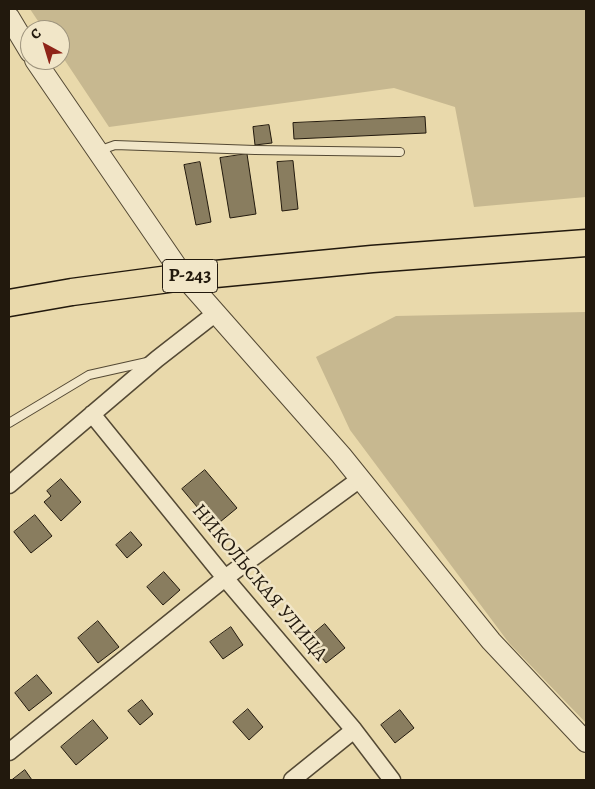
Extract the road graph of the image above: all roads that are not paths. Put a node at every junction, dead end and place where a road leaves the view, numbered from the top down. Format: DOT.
graph roads {
  1 [pos="9,17"];
  2 [pos="20,35"];
  3 [pos="43,70"];
  4 [pos="98,151"];
  5 [pos="400,152"];
  6 [pos="586,243"];
  7 [pos="184,277"];
  8 [pos="9,303"];
  9 [pos="216,313"];
  10 [pos="157,359"];
  11 [pos="92,414"];
  12 [pos="9,423"];
  13 [pos="360,479"];
  14 [pos="9,485"];
  15 [pos="225,578"];
  16 [pos="354,730"];
  17 [pos="586,742"];
  18 [pos="9,752"];
  19 [pos="292,780"];
  20 [pos="392,780"];
  1 -- 2 [label="street"];
  3 -- 4 [label="street"];
  4 -- 5 [label="lane"];
  4 -- 7 [label="street"];
  6 -- 7 [label="highway, Р-243"];
  7 -- 8 [label="highway, Р-243"];
  7 -- 9 [label="street"];
  9 -- 10 [label="street"];
  9 -- 13 [label="street"];
  10 -- 11 [label="street"];
  10 -- 12 [label="lane"];
  11 -- 14 [label="street"];
  11 -- 15 [label="street, НИКОЛЬСКАЯ УЛИЦА"];
  13 -- 15 [label="street"];
  13 -- 17 [label="street"];
  15 -- 16 [label="street, НИКОЛЬСКАЯ УЛИЦА"];
  15 -- 18 [label="street"];
  16 -- 19 [label="street"];
  16 -- 20 [label="street, НИКОЛЬСКАЯ УЛИЦА"];
}
